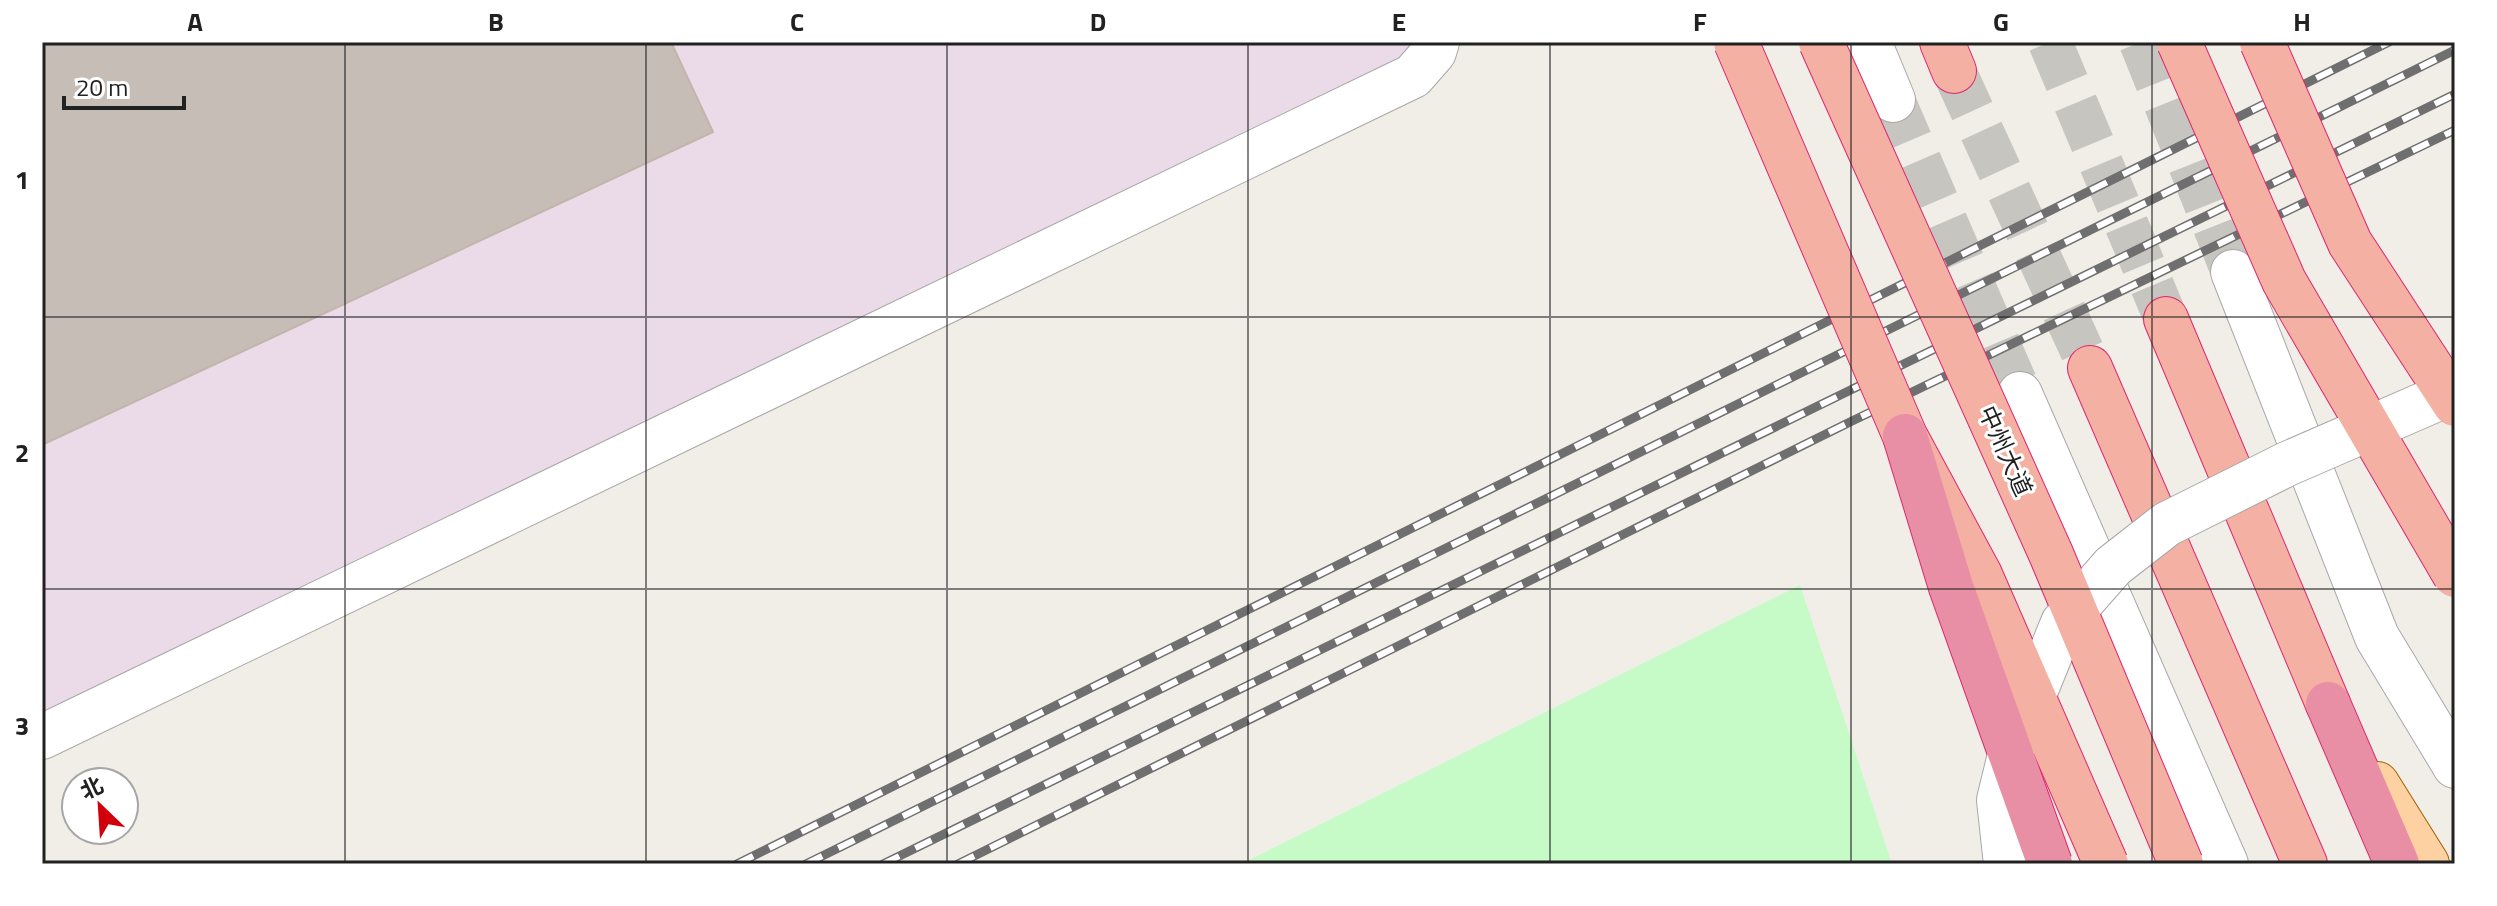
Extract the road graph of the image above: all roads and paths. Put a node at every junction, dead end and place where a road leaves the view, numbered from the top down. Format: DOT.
graph roads {
  1 [pos="1437,42"];
  2 [pos="1736,42"];
  3 [pos="1821,42"];
  4 [pos="1869,42"];
  5 [pos="2179,42"];
  6 [pos="2262,42"];
  7 [pos="1893,100"];
  8 [pos="2233,272"];
  9 [pos="2166,319"];
  10 [pos="2090,368"];
  11 [pos="2455,391"];
  12 [pos="2020,394"];
  13 [pos="2455,404"];
  14 [pos="1905,436"];
  15 [pos="2455,575"];
  16 [pos="2328,704"];
  17 [pos="42,737"];
  18 [pos="2455,766"];
  19 [pos="2006,864"];
  20 [pos="2050,864"];
  21 [pos="2106,864"];
  22 [pos="2181,864"];
  23 [pos="2226,864"];
  24 [pos="2305,864"];
  25 [pos="2397,864"];
  26 [pos="2427,864"];
  1 -- 17 [label="street"];
  2 -- 14 [label="highway, bridge"];
  3 -- 22 [label="highway, 中州大道, bridge"];
  4 -- 7 [label="street"];
  5 -- 15 [label="highway, bridge"];
  6 -- 13 [label="highway, bridge"];
  8 -- 18 [label="street"];
  9 -- 16 [label="highway"];
  10 -- 24 [label="highway"];
  11 -- 19 [label="street, bridge"];
  12 -- 23 [label="street"];
  14 -- 20 [label="highway, bridge"];
  14 -- 21 [label="highway, bridge"];
  16 -- 25 [label="highway"];
  16 -- 26 [label="main road"];
}
